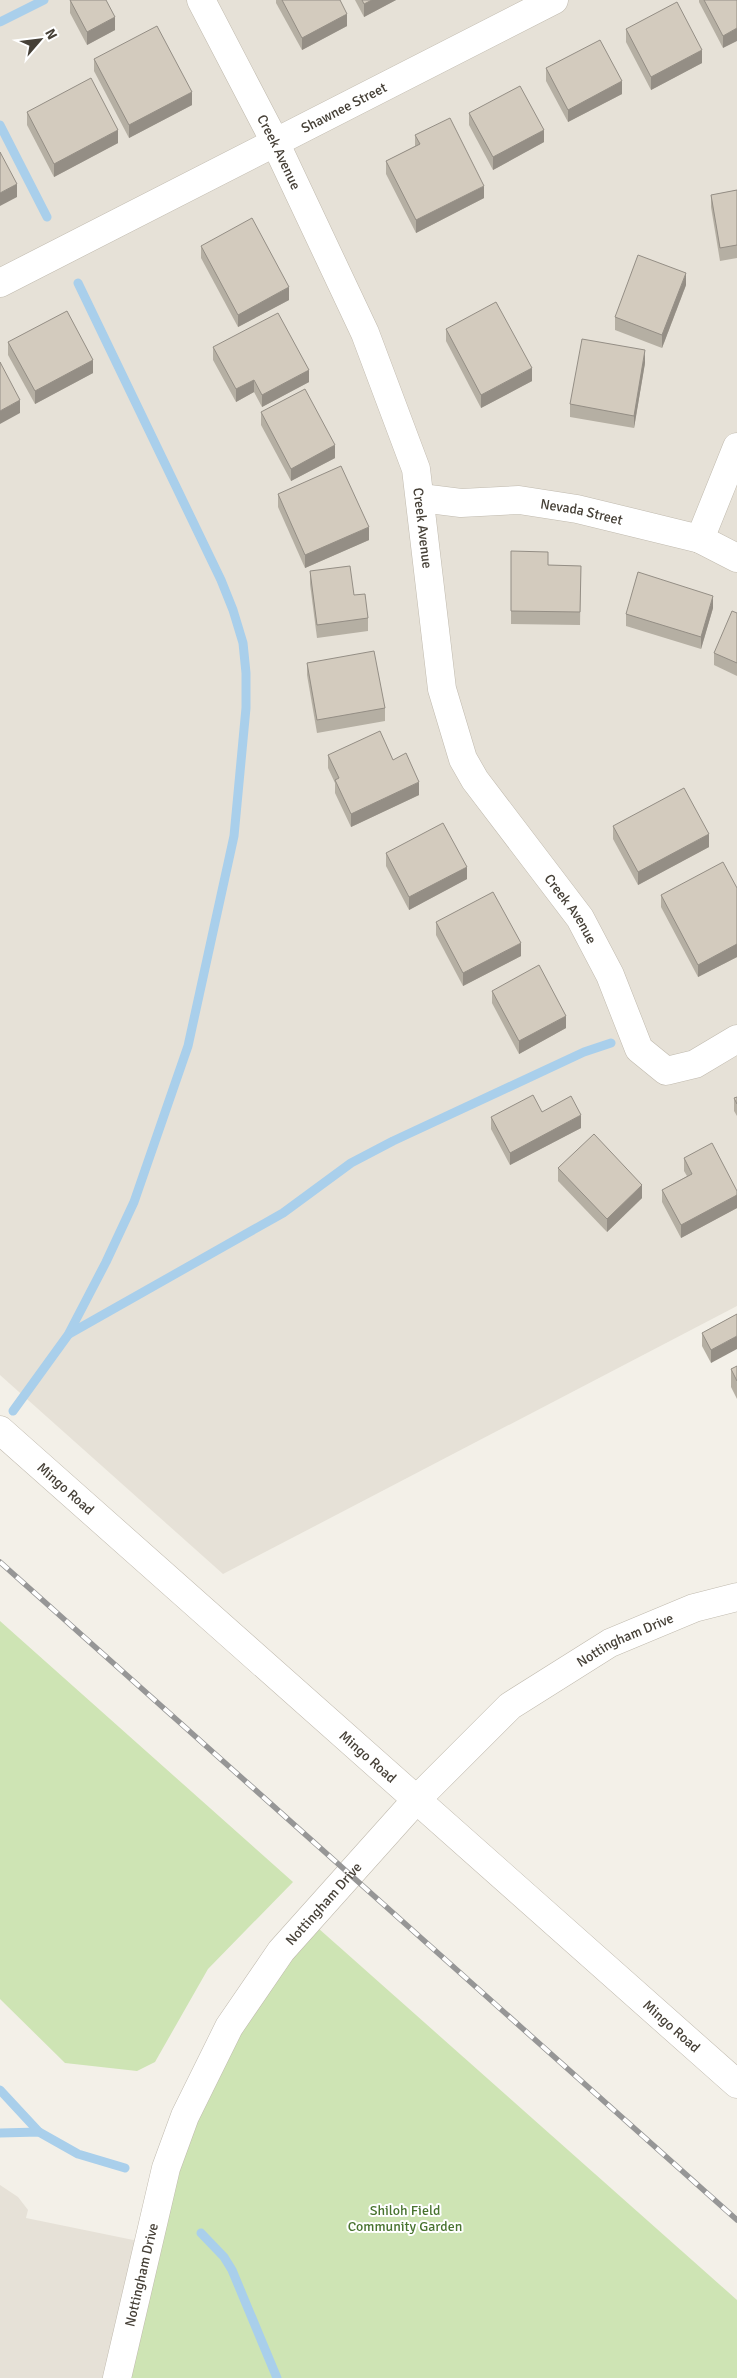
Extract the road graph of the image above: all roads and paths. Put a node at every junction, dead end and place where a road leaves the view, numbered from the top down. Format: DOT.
graph roads {
  1 [pos="201,0"];
  2 [pos="554,0"];
  3 [pos="275,142"];
  4 [pos="0,283"];
  5 [pos="737,447"];
  6 [pos="421,498"];
  7 [pos="700,539"];
  8 [pos="737,558"];
  9 [pos="737,1040"];
  10 [pos="0,1430"];
  11 [pos="737,1597"];
  12 [pos="417,1799"];
  13 [pos="737,2084"];
  14 [pos="117,2378"];
  1 -- 3 [label="street, Creek Avenue"];
  2 -- 3 [label="street, Shawnee Street"];
  3 -- 4 [label="street, Shawnee Street"];
  3 -- 6 [label="street, Creek Avenue"];
  5 -- 7 [label="street"];
  6 -- 7 [label="street, Nevada Street"];
  6 -- 9 [label="street, Creek Avenue"];
  7 -- 8 [label="street, Nevada Street"];
  10 -- 12 [label="street, Mingo Road"];
  11 -- 12 [label="street, Nottingham Drive"];
  12 -- 13 [label="street, Mingo Road"];
  12 -- 14 [label="street, Nottingham Drive"];
}
